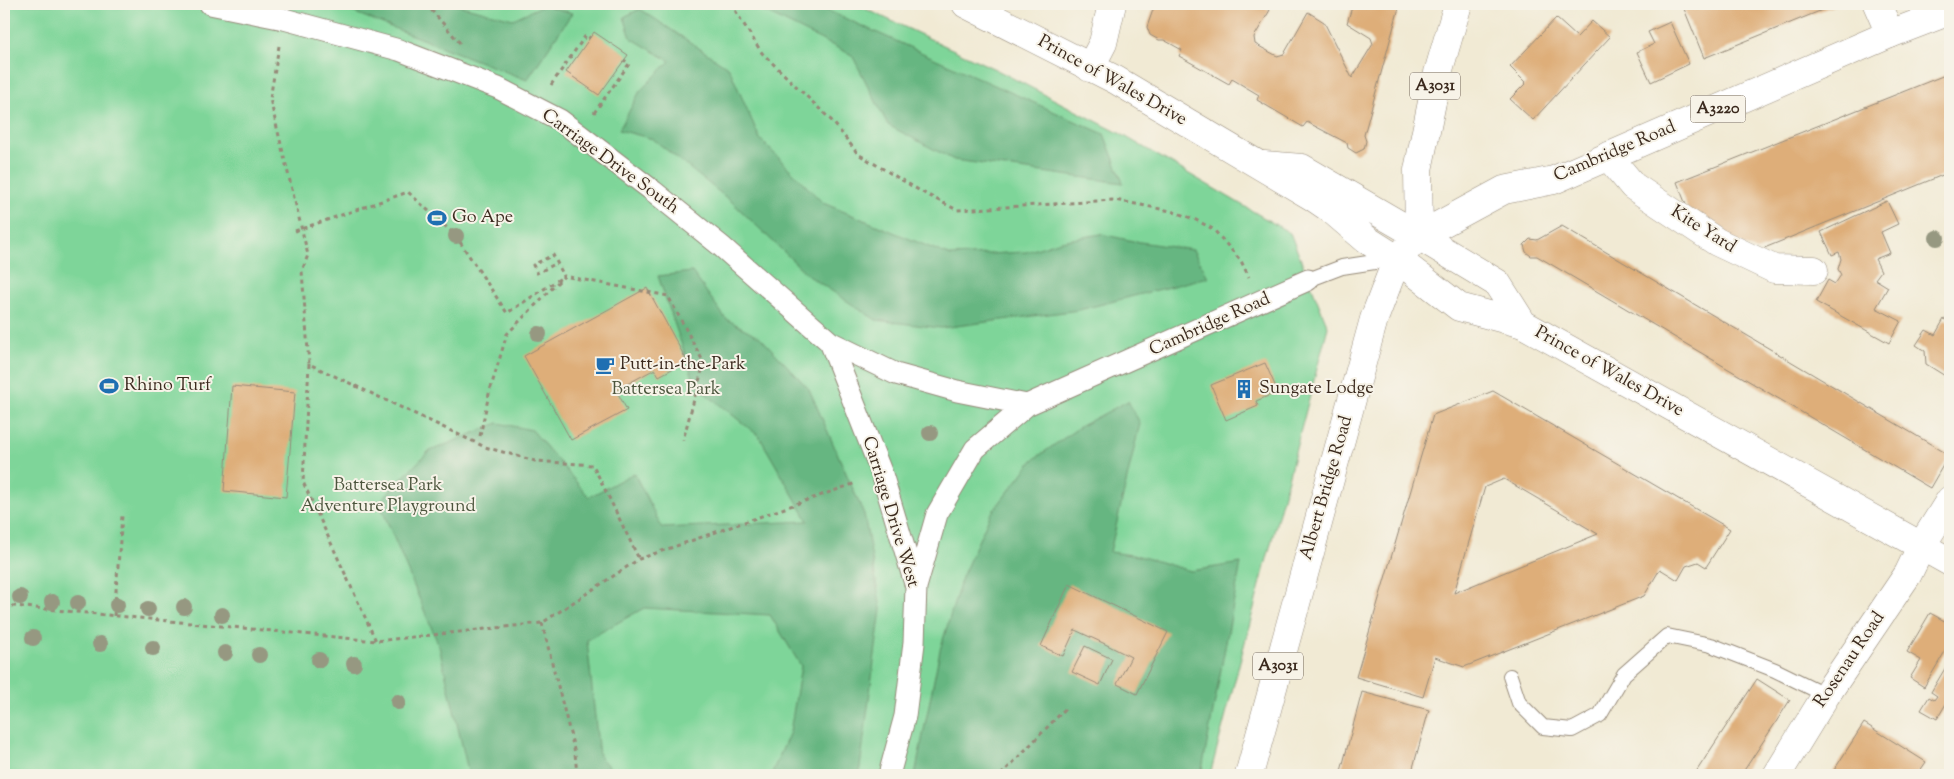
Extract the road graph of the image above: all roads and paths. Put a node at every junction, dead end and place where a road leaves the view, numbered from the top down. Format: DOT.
graph roads {
  1 [pos="210,4"];
  2 [pos="731,4"];
  3 [pos="966,4"];
  4 [pos="1112,4"];
  5 [pos="1458,4"];
  6 [pos="1877,4"];
  7 [pos="1950,11"];
  8 [pos="284,19"];
  9 [pos="1890,34"];
  10 [pos="590,38"];
  11 [pos="624,60"];
  12 [pos="1090,68"];
  13 [pos="536,107"];
  14 [pos="579,134"];
  15 [pos="1608,156"];
  16 [pos="1255,164"];
  17 [pos="295,231"];
  18 [pos="1419,236"];
  19 [pos="1397,258"];
  20 [pos="553,265"];
  21 [pos="1814,270"];
  22 [pos="564,276"];
  23 [pos="1308,280"];
  24 [pos="1260,303"];
  25 [pos="1523,324"];
  26 [pos="830,342"];
  27 [pos="309,364"];
  28 [pos="1027,405"];
  29 [pos="480,436"];
  30 [pos="683,440"];
  31 [pos="882,474"];
  32 [pos="1950,500"];
  33 [pos="122,516"];
  34 [pos="1922,545"];
  35 [pos="639,559"];
  36 [pos="1950,562"];
  37 [pos="916,587"];
  38 [pos="4,605"];
  39 [pos="114,616"];
  40 [pos="542,623"];
  41 [pos="376,641"];
  42 [pos="1510,676"];
  43 [pos="1826,695"];
  44 [pos="1066,708"];
  45 [pos="577,775"];
  46 [pos="889,775"];
  47 [pos="1002,775"];
  48 [pos="1249,775"];
  49 [pos="1777,775"];
  1 -- 8 [label="street, Carriage Drive South"];
  2 -- 24 [label="path"];
  3 -- 12 [label="main road, Prince of Wales Drive"];
  4 -- 12 [label="main road"];
  5 -- 18 [label="main road, A3031"];
  6 -- 9 [label="main road"];
  7 -- 9 [label="main road, Cambridge Road / A3220"];
  8 -- 13 [label="street, Carriage Drive South"];
  8 -- 27 [label="path"];
  9 -- 15 [label="main road, Cambridge Road / A3220"];
  10 -- 13 [label="path"];
  11 -- 14 [label="path"];
  12 -- 16 [label="main road, Prince of Wales Drive"];
  13 -- 14 [label="street, Carriage Drive South"];
  14 -- 26 [label="street, Carriage Drive South"];
  15 -- 18 [label="main road, Cambridge Road / A3220"];
  15 -- 21 [label="main road, Kite Yard"];
  16 -- 18 [label="main road, Prince of Wales Drive"];
  16 -- 19 [label="main road, Prince of Wales Drive"];
  17 -- 22 [label="path, bridge"];
  18 -- 19 [label="main road, Albert Bridge Road / A3031"];
  18 -- 25 [label="main road, Prince of Wales Drive"];
  19 -- 23 [label="lane, Cambridge Road"];
  19 -- 25 [label="main road, Prince of Wales Drive"];
  19 -- 48 [label="main road, Albert Bridge Road / A3031"];
  20 -- 22 [label="path"];
  22 -- 29 [label="path, bridge"];
  22 -- 30 [label="path"];
  23 -- 24 [label="street, Cambridge Road"];
  24 -- 28 [label="street, Cambridge Road"];
  25 -- 34 [label="main road, Prince of Wales Drive"];
  26 -- 28 [label="street"];
  26 -- 31 [label="street, Carriage Drive West"];
  27 -- 35 [label="path"];
  27 -- 41 [label="path"];
  28 -- 37 [label="street, Cambridge Road"];
  31 -- 35 [label="path"];
  31 -- 37 [label="street, Carriage Drive West"];
  32 -- 34 [label="main road, Rosenau Road"];
  33 -- 39 [label="path"];
  34 -- 36 [label="main road, Prince of Wales Drive"];
  34 -- 43 [label="main road, Rosenau Road"];
  35 -- 40 [label="path"];
  37 -- 46 [label="street, Carriage Drive West"];
  38 -- 39 [label="path"];
  39 -- 41 [label="path"];
  40 -- 41 [label="path"];
  40 -- 45 [label="path"];
  42 -- 43 [label="lane"];
  43 -- 49 [label="main road, Rosenau Road"];
  44 -- 47 [label="path"];
}
